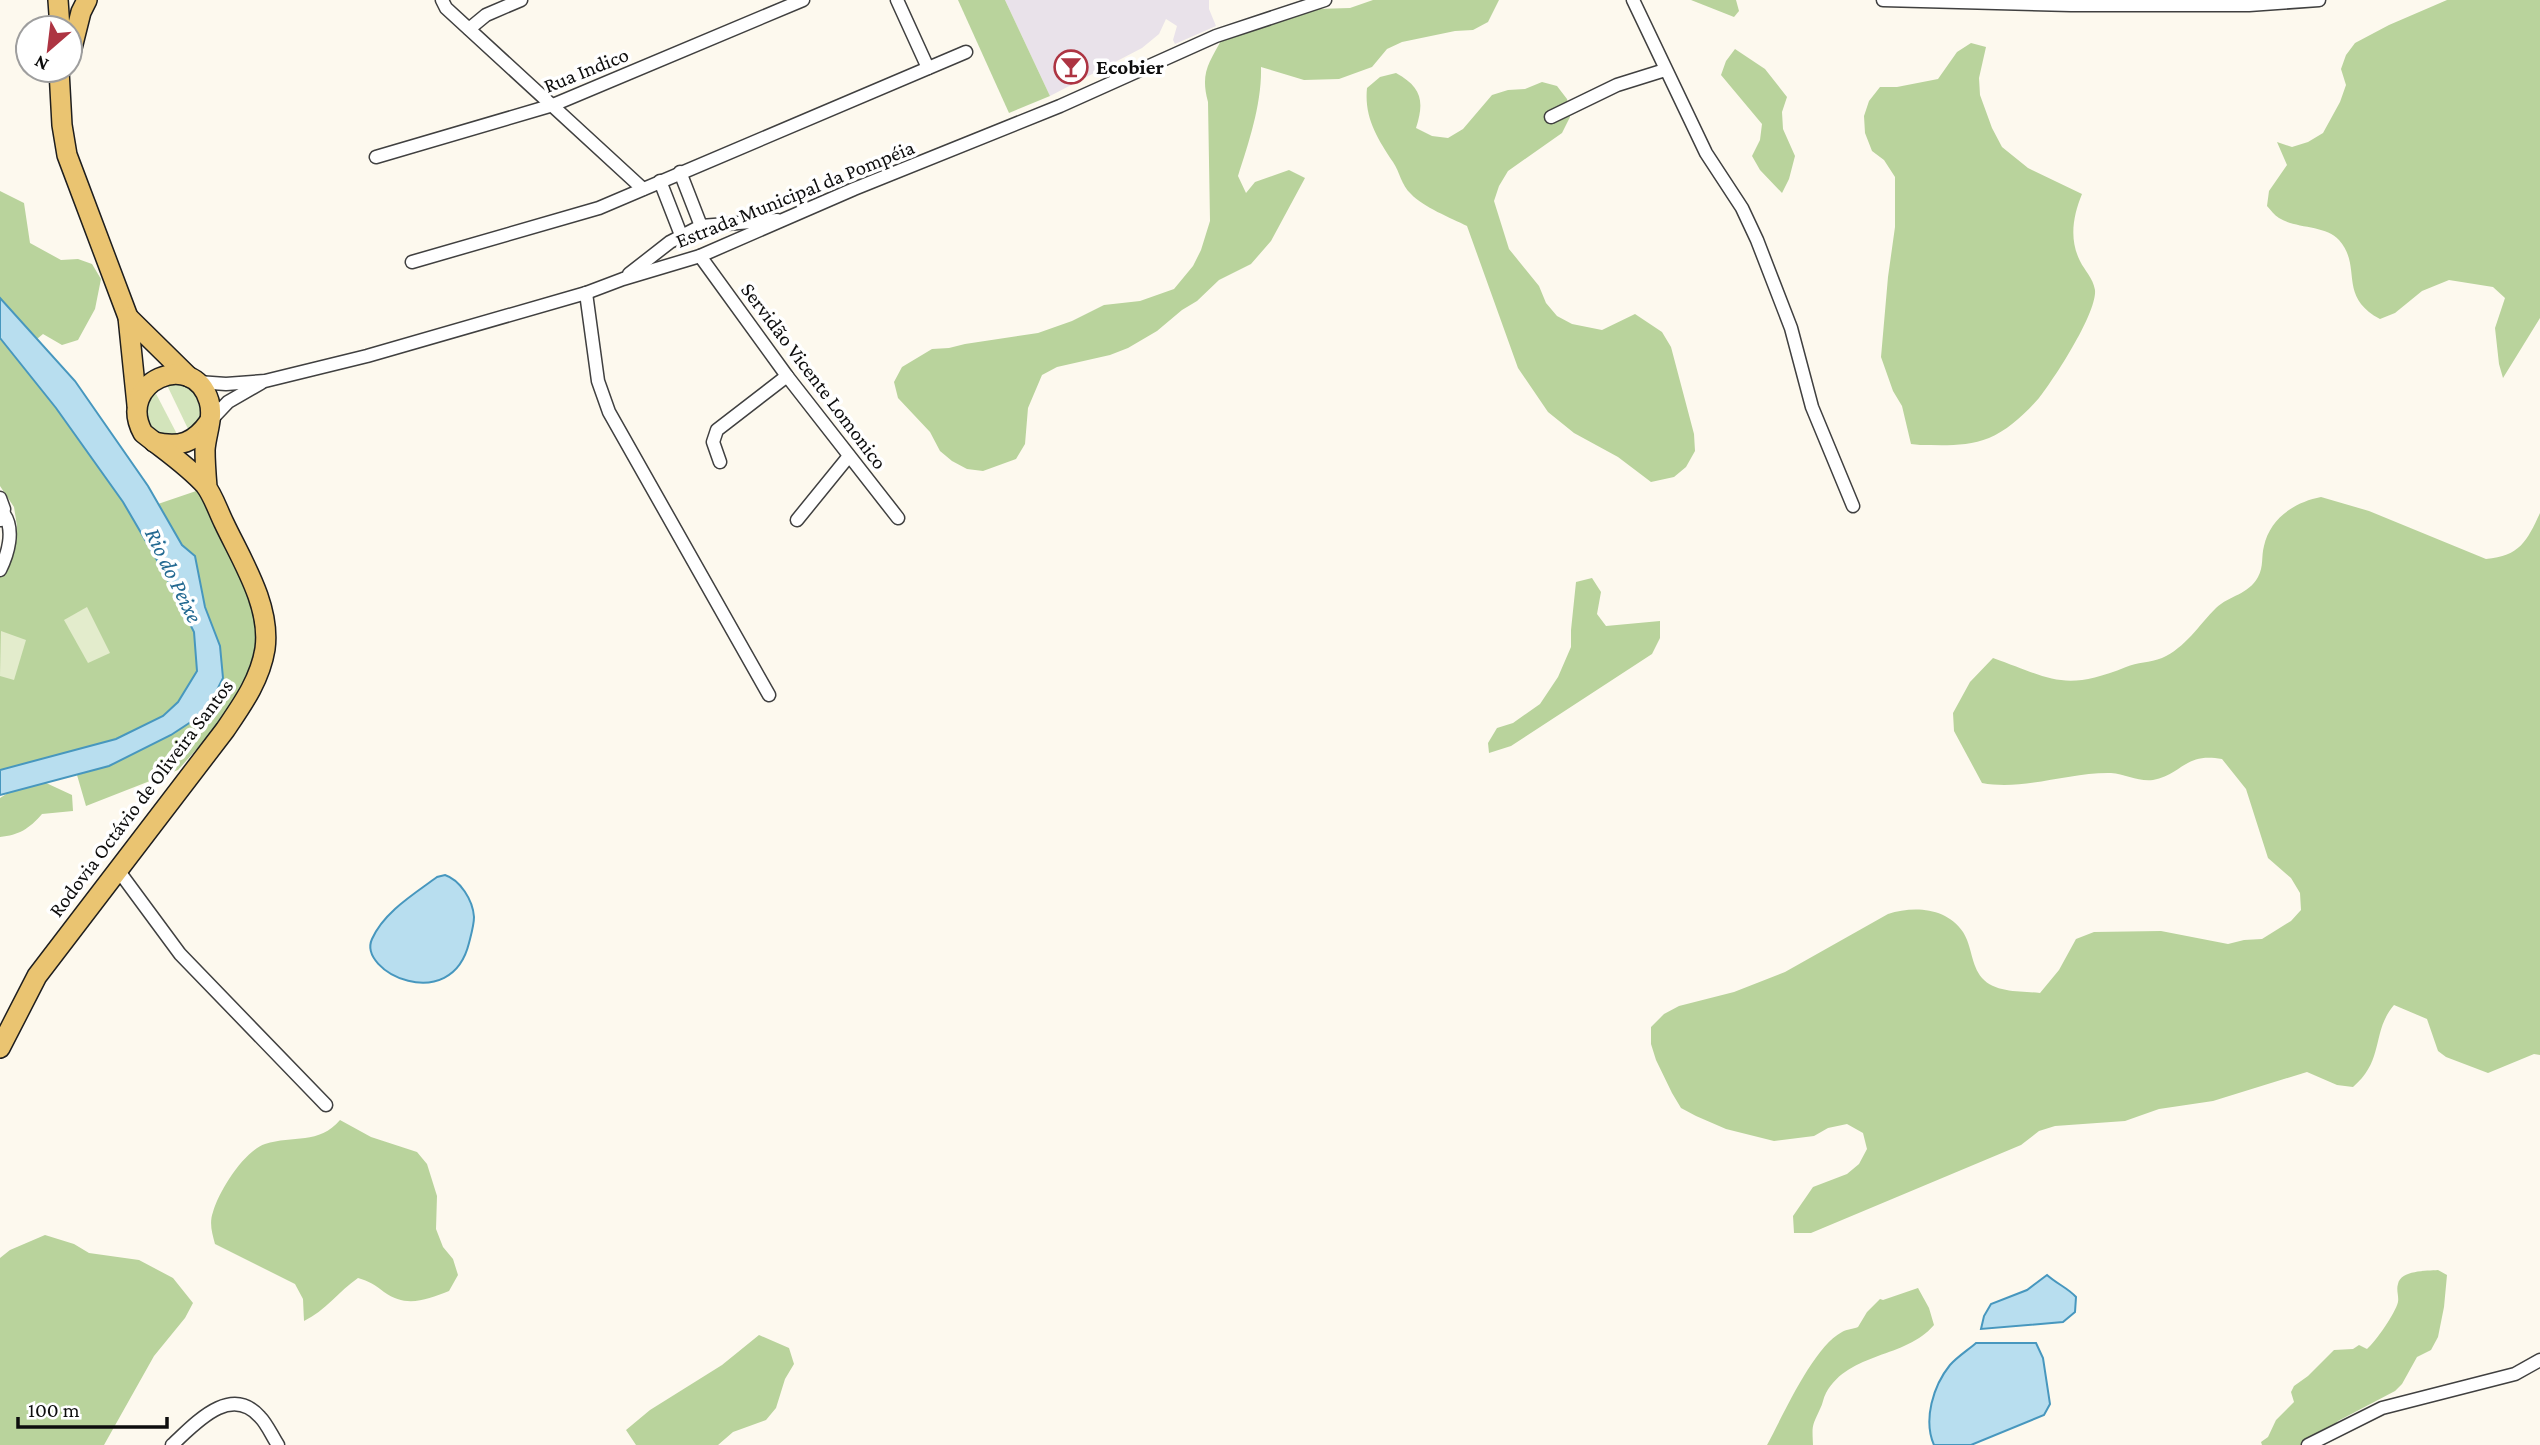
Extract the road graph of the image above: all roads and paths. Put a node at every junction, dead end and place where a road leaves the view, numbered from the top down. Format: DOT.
graph roads {
  1 [pos="442,0"];
  2 [pos="521,0"];
  3 [pos="803,0"];
  4 [pos="897,0"];
  5 [pos="1325,0"];
  6 [pos="1633,0"];
  7 [pos="1883,0"];
  8 [pos="2319,0"];
  9 [pos="469,29"];
  10 [pos="966,52"];
  11 [pos="928,68"];
  12 [pos="1665,70"];
  13 [pos="59,84"];
  14 [pos="64,84"];
  15 [pos="60,104"];
  16 [pos="553,105"];
  17 [pos="1551,117"];
  18 [pos="376,157"];
  19 [pos="680,172"];
  20 [pos="660,181"];
  21 [pos="643,189"];
  22 [pos="788,219"];
  23 [pos="701,226"];
  24 [pos="681,235"];
  25 [pos="699,256"];
  26 [pos="412,261"];
  27 [pos="622,279"];
  28 [pos="586,293"];
  29 [pos="128,317"];
  30 [pos="787,376"];
  31 [pos="193,379"];
  32 [pos="265,381"];
  33 [pos="138,405"];
  34 [pos="210,421"];
  35 [pos="153,442"];
  36 [pos="849,456"];
  37 [pos="720,462"];
  38 [pos="207,487"];
  39 [pos="0,498"];
  40 [pos="1853,506"];
  41 [pos="2,517"];
  42 [pos="898,518"];
  43 [pos="797,520"];
  44 [pos="0,570"];
  45 [pos="769,695"];
  46 [pos="118,870"];
  47 [pos="0,1048"];
  48 [pos="326,1105"];
  49 [pos="2540,1360"];
  50 [pos="172,1445"];
  51 [pos="278,1445"];
  52 [pos="2308,1445"];
  1 -- 9 [label="street"];
  2 -- 9 [label="street"];
  3 -- 16 [label="street, Rua Indico"];
  4 -- 11 [label="street"];
  5 -- 22 [label="street, Estrada Municipal da Pompéia"];
  6 -- 12 [label="street"];
  7 -- 8 [label="street"];
  9 -- 16 [label="street"];
  10 -- 11 [label="street"];
  11 -- 19 [label="street"];
  12 -- 17 [label="street"];
  12 -- 40 [label="street"];
  13 -- 15 [label="main road"];
  14 -- 15 [label="main road"];
  15 -- 29 [label="main road"];
  16 -- 18 [label="street, Rua Indico"];
  16 -- 21 [label="street"];
  19 -- 20 [label="street"];
  19 -- 23 [label="street"];
  20 -- 21 [label="street"];
  20 -- 24 [label="street"];
  21 -- 26 [label="street"];
  22 -- 23 [label="street"];
  22 -- 25 [label="street, Estrada Municipal da Pompéia"];
  23 -- 24 [label="street"];
  24 -- 27 [label="street"];
  25 -- 27 [label="street, Estrada Municipal da Pompéia"];
  25 -- 30 [label="street, Servidão Vicente Lomonico"];
  27 -- 28 [label="street, Estrada Municipal da Pompéia"];
  28 -- 32 [label="street, Estrada Municipal da Pompéia"];
  28 -- 45 [label="street"];
  29 -- 31 [label="main road"];
  29 -- 33 [label="main road"];
  30 -- 36 [label="street, Servidão Vicente Lomonico"];
  30 -- 37 [label="street"];
  31 -- 32 [label="street, Estrada Municipal da Pompéia"];
  31 -- 33 [label="main road"];
  31 -- 34 [label="main road"];
  32 -- 34 [label="street, Estrada Municipal da Pompéia"];
  33 -- 35 [label="main road"];
  34 -- 35 [label="main road"];
  34 -- 38 [label="main road, Rodovia Octávio de Oliveira Santos"];
  35 -- 38 [label="main road, Rodovia Octávio de Oliveira Santos"];
  36 -- 42 [label="street, Servidão Vicente Lomonico"];
  36 -- 43 [label="street"];
  38 -- 46 [label="main road, Rodovia Octávio de Oliveira Santos"];
  39 -- 41 [label="street"];
  41 -- 44 [label="street"];
  46 -- 47 [label="main road, Rodovia Octávio de Oliveira Santos"];
  46 -- 48 [label="street"];
  49 -- 52 [label="street"];
  50 -- 51 [label="street"];
}
